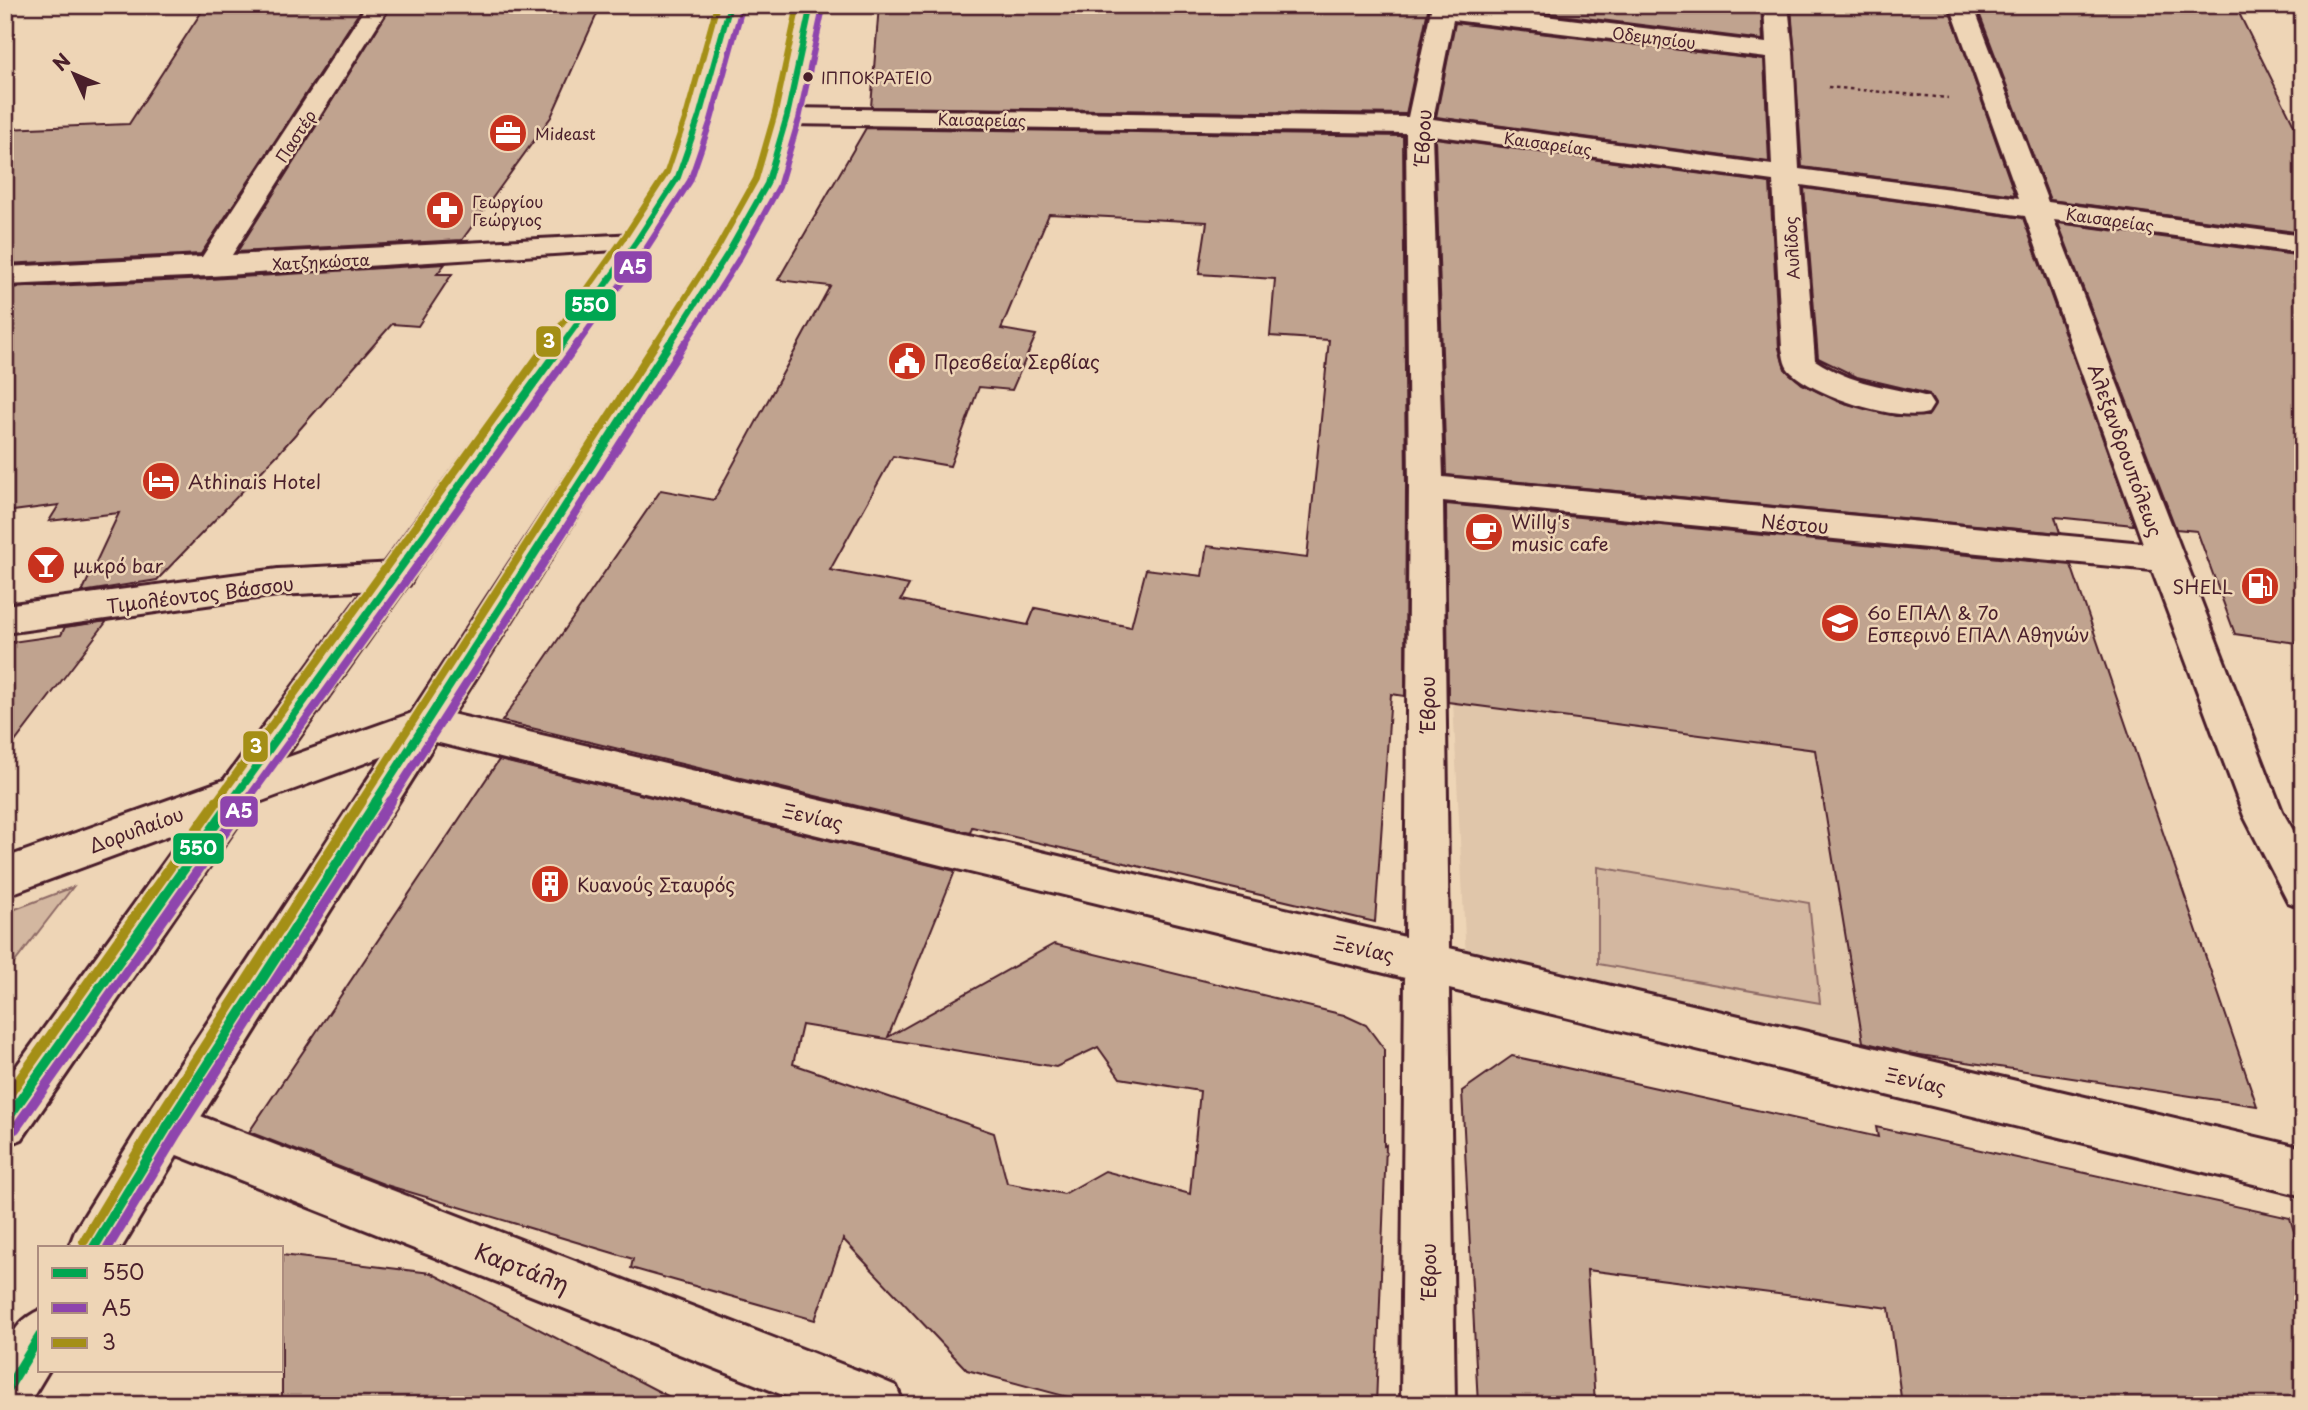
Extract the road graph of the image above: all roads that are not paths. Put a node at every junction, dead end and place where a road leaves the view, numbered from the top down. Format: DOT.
graph roads {
  1 [pos="379,5"];
  2 [pos="730,5"];
  3 [pos="811,5"];
  4 [pos="1776,5"];
  5 [pos="1962,5"];
  6 [pos="1443,9"];
  7 [pos="1781,52"];
  8 [pos="787,116"];
  9 [pos="1419,125"];
  10 [pos="1787,176"];
  11 [pos="2037,209"];
  12 [pos="636,242"];
  13 [pos="2303,245"];
  14 [pos="210,267"];
  15 [pos="5,276"];
  16 [pos="1917,405"];
  17 [pos="1426,487"];
  18 [pos="2165,558"];
  19 [pos="396,576"];
  20 [pos="5,619"];
  21 [pos="426,724"];
  22 [pos="238,792"];
  23 [pos="5,877"];
  24 [pos="2303,889"];
  25 [pos="1429,963"];
  26 [pos="5,1122"];
  27 [pos="167,1127"];
  28 [pos="2303,1172"];
  29 [pos="95,1246"];
  30 [pos="38,1339"];
  31 [pos="5,1393"];
  32 [pos="816,1393"];
  33 [pos="877,1405"];
  34 [pos="1428,1405"];
  1 -- 14 [label="street, Παστέρ"];
  2 -- 12 [label="street"];
  3 -- 8 [label="street"];
  4 -- 7 [label="street, Αυλίδος"];
  5 -- 11 [label="street, Αλεξανδρουπόλεως"];
  6 -- 7 [label="street, Οδεμησίου"];
  6 -- 9 [label="street, Έβρου"];
  7 -- 10 [label="street, Αυλίδος"];
  8 -- 9 [label="street, Καισαρείας"];
  8 -- 21 [label="street"];
  9 -- 10 [label="street, Καισαρείας"];
  9 -- 17 [label="street, Έβρου"];
  10 -- 11 [label="street, Καισαρείας"];
  10 -- 16 [label="street, Αυλίδος"];
  11 -- 13 [label="street, Καισαρείας"];
  11 -- 18 [label="street, Αλεξανδρουπόλεως"];
  12 -- 14 [label="street, Χατζηκώστα"];
  12 -- 19 [label="street"];
  14 -- 15 [label="street, Χατζηκώστα"];
  17 -- 18 [label="street, Νέστου"];
  17 -- 25 [label="street, Έβρου"];
  18 -- 24 [label="street, Αλεξανδρουπόλεως"];
  19 -- 20 [label="street, Τιμολέοντος Βάσσου"];
  19 -- 22 [label="street"];
  21 -- 22 [label="street, Δορυλαίου"];
  21 -- 25 [label="street, Ξενίας"];
  21 -- 27 [label="street"];
  22 -- 23 [label="street, Δορυλαίου"];
  22 -- 26 [label="street"];
  25 -- 28 [label="street, Ξενίας"];
  25 -- 34 [label="street, Έβρου"];
  27 -- 29 [label="street"];
  27 -- 32 [label="street, Καρτάλη"];
  30 -- 31 [label="street"];
  32 -- 33 [label="street, Καρτάλη"];
}
